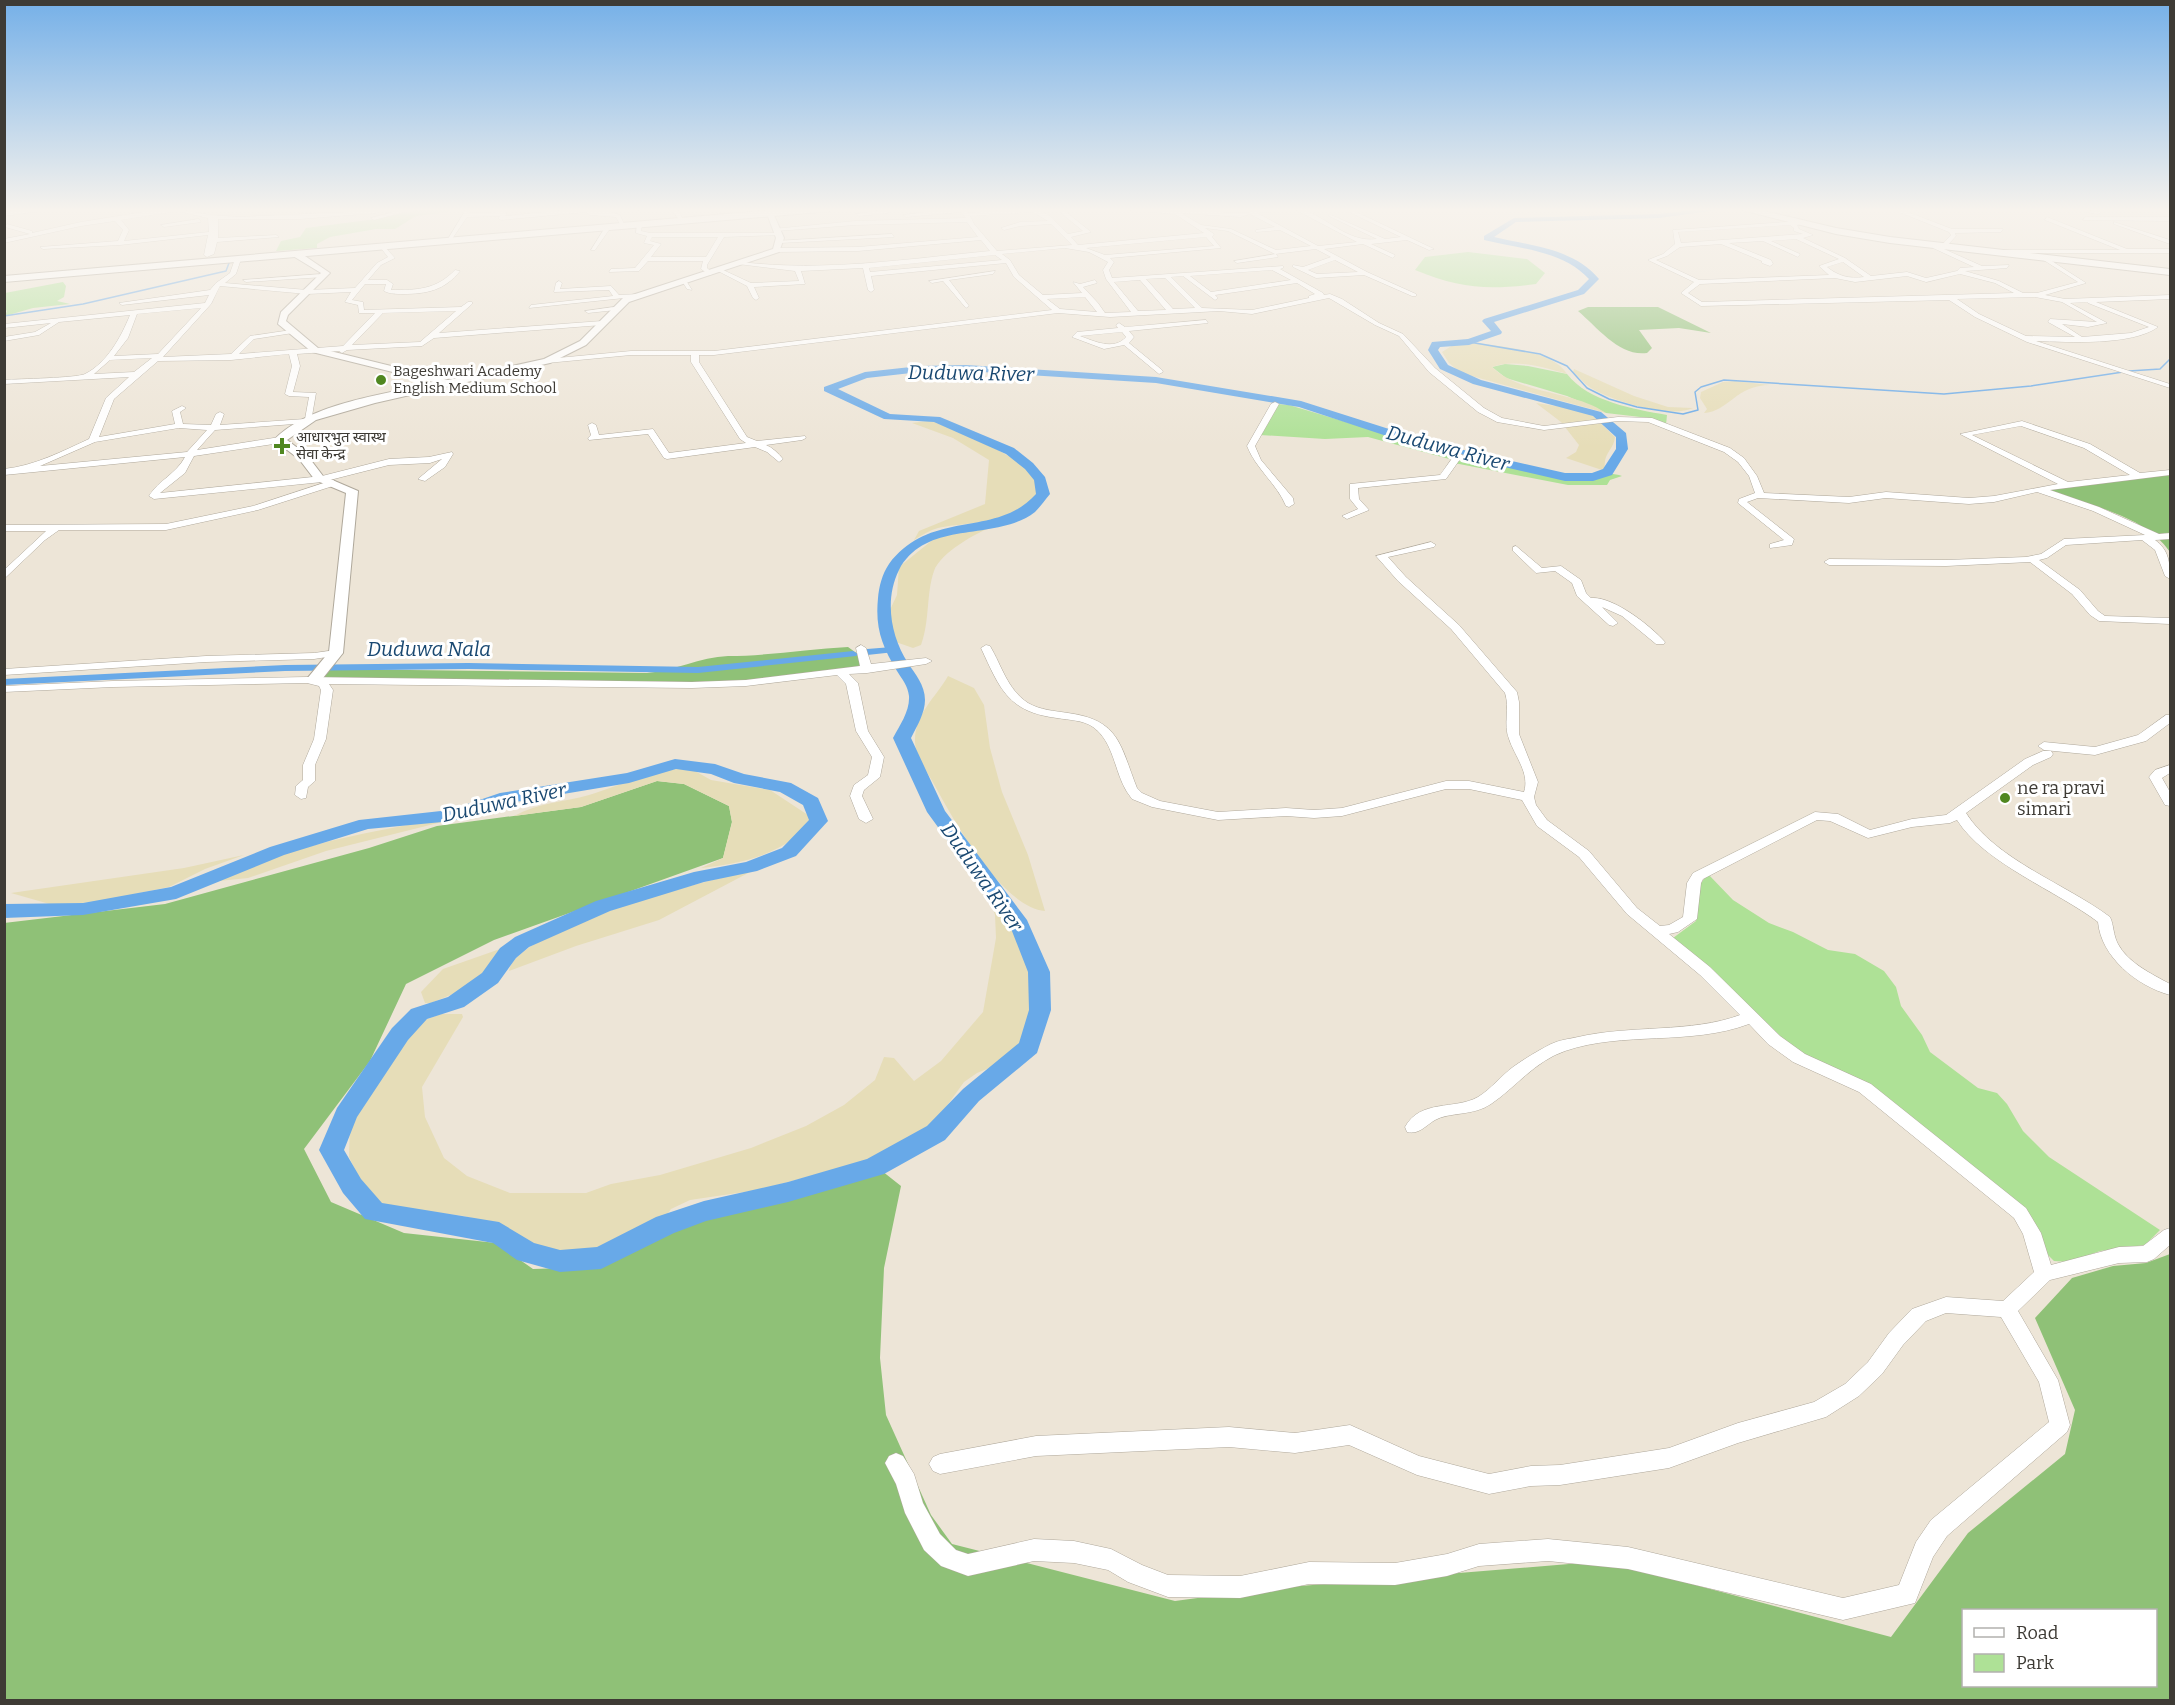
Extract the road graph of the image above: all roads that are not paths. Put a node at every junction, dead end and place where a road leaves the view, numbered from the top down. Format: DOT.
graph roads {
  1 [pos="209,288"];
  2 [pos="217,288"];
  3 [pos="241,288"];
  4 [pos="311,288"];
  5 [pos="388,288"];
  6 [pos="439,288"];
  7 [pos="557,288"];
  8 [pos="677,288"];
  9 [pos="751,288"];
  10 [pos="952,288"];
  11 [pos="1029,288"];
  12 [pos="1082,288"];
  13 [pos="1116,288"];
  14 [pos="1150,288"];
  15 [pos="1178,288"];
  16 [pos="1201,288"];
  17 [pos="1251,288"];
  18 [pos="1311,288"];
  19 [pos="1397,288"];
  20 [pos="1691,288"];
  21 [pos="2008,288"];
  22 [pos="2066,288"];
  23 [pos="586,289"];
  24 [pos="357,290"];
  25 [pos="307,292"];
  26 [pos="1209,294"];
  27 [pos="1088,295"];
  28 [pos="1414,295"];
  29 [pos="2038,295"];
  30 [pos="639,296"];
  31 [pos="1330,296"];
  32 [pos="2024,296"];
  33 [pos="617,297"];
  34 [pos="1040,297"];
  35 [pos="2170,297"];
  36 [pos="756,298"];
  37 [pos="1952,298"];
  38 [pos="588,299"];
  39 [pos="2061,301"];
  40 [pos="2088,301"];
  41 [pos="122,303"];
  42 [pos="470,303"];
  43 [pos="207,305"];
  44 [pos="966,306"];
  45 [pos="531,307"];
  46 [pos="463,309"];
  47 [pos="614,309"];
  48 [pos="1219,309"];
  49 [pos="381,311"];
  50 [pos="588,311"];
  51 [pos="1058,311"];
  52 [pos="1201,311"];
  53 [pos="135,312"];
  54 [pos="1173,313"];
  55 [pos="1106,314"];
  56 [pos="1136,314"];
  57 [pos="60,320"];
  58 [pos="602,323"];
  59 [pos="4,326"];
  60 [pos="1123,329"];
  61 [pos="1197,331"];
  62 [pos="291,332"];
  63 [pos="432,336"];
  64 [pos="381,337"];
  65 [pos="2081,337"];
  66 [pos="2022,338"];
  67 [pos="4,339"];
  68 [pos="1125,343"];
  69 [pos="374,346"];
  70 [pos="344,347"];
  71 [pos="315,350"];
  72 [pos="293,354"];
  73 [pos="694,354"];
  74 [pos="159,357"];
  75 [pos="338,357"];
  76 [pos="108,358"];
  77 [pos="231,358"];
  78 [pos="547,361"];
  79 [pos="1159,372"];
  80 [pos="135,374"];
  81 [pos="87,376"];
  82 [pos="4,382"];
  83 [pos="448,382"];
  84 [pos="2170,386"];
  85 [pos="1275,404"];
  86 [pos="182,408"];
  87 [pos="220,414"];
  88 [pos="310,419"];
  89 [pos="592,425"];
  90 [pos="179,426"];
  91 [pos="216,426"];
  92 [pos="802,438"];
  93 [pos="93,440"];
  94 [pos="280,440"];
  95 [pos="757,444"];
  96 [pos="338,452"];
  97 [pos="191,454"];
  98 [pos="1460,454"];
  99 [pos="303,457"];
  100 [pos="778,459"];
  101 [pos="19,470"];
  102 [pos="4,472"];
  103 [pos="2170,472"];
  104 [pos="2139,476"];
  105 [pos="422,479"];
  106 [pos="325,480"];
  107 [pos="2065,484"];
  108 [pos="2038,489"];
  109 [pos="1757,495"];
  110 [pos="1289,504"];
  111 [pos="1347,516"];
  112 [pos="4,528"];
  113 [pos="56,528"];
  114 [pos="2156,536"];
  115 [pos="2170,536"];
  116 [pos="2144,538"];
  117 [pos="1431,545"];
  118 [pos="1773,546"];
  119 [pos="1516,549"];
  120 [pos="2032,559"];
  121 [pos="1829,562"];
  122 [pos="4,576"];
  123 [pos="2170,576"];
  124 [pos="1581,594"];
  125 [pos="2170,621"];
  126 [pos="1613,623"];
  127 [pos="1660,642"];
  128 [pos="861,648"];
  129 [pos="986,648"];
  130 [pos="336,653"];
  131 [pos="926,661"];
  132 [pos="867,670"];
  133 [pos="4,672"];
  134 [pos="840,672"];
  135 [pos="314,680"];
  136 [pos="4,689"];
  137 [pos="2170,717"];
  138 [pos="2170,769"];
  139 [pos="301,795"];
  140 [pos="1528,797"];
  141 [pos="2170,802"];
  142 [pos="1960,813"];
  143 [pos="866,819"];
  144 [pos="1658,932"];
  145 [pos="2170,990"];
  146 [pos="1749,1018"];
  147 [pos="1413,1126"];
  148 [pos="2170,1235"];
  149 [pos="2044,1274"];
  150 [pos="2007,1310"];
  151 [pos="896,1463"];
  152 [pos="940,1464"];
  1 -- 41 [label="street"];
  2 -- 43 [label="street"];
  3 -- 25 [label="street"];
  4 -- 25 [label="street"];
  5 -- 6 [label="street"];
  7 -- 23 [label="street"];
  8 -- 30 [label="street"];
  9 -- 36 [label="street"];
  10 -- 44 [label="street"];
  11 -- 34 [label="street"];
  12 -- 27 [label="street"];
  13 -- 56 [label="street"];
  14 -- 54 [label="street"];
  15 -- 52 [label="street"];
  16 -- 26 [label="street"];
  17 -- 26 [label="street"];
  18 -- 31 [label="street"];
  19 -- 28 [label="street"];
  20 -- 37 [label="street"];
  21 -- 32 [label="street"];
  22 -- 29 [label="street"];
  23 -- 33 [label="street"];
  23 -- 38 [label="street"];
  24 -- 25 [label="street"];
  24 -- 49 [label="street"];
  25 -- 62 [label="street"];
  26 -- 48 [label="street"];
  27 -- 34 [label="street"];
  27 -- 55 [label="street"];
  29 -- 32 [label="street"];
  29 -- 39 [label="street"];
  30 -- 33 [label="street"];
  30 -- 47 [label="street"];
  31 -- 48 [label="street"];
  31 -- 109 [label="street"];
  32 -- 37 [label="street"];
  33 -- 38 [label="street"];
  34 -- 51 [label="street"];
  35 -- 40 [label="street"];
  37 -- 66 [label="street"];
  38 -- 45 [label="street"];
  39 -- 40 [label="street"];
  39 -- 65 [label="street"];
  40 -- 65 [label="street"];
  42 -- 46 [label="street"];
  43 -- 53 [label="street"];
  43 -- 74 [label="street"];
  46 -- 49 [label="street"];
  46 -- 63 [label="street"];
  47 -- 50 [label="street"];
  47 -- 58 [label="street"];
  48 -- 52 [label="street"];
  49 -- 70 [label="street"];
  51 -- 55 [label="street"];
  51 -- 73 [label="street"];
  52 -- 54 [label="street"];
  53 -- 57 [label="street"];
  53 -- 76 [label="street"];
  54 -- 56 [label="street"];
  55 -- 56 [label="street"];
  55 -- 60 [label="street"];
  57 -- 59 [label="street"];
  57 -- 67 [label="street"];
  58 -- 63 [label="street"];
  58 -- 78 [label="street"];
  60 -- 61 [label="street"];
  60 -- 68 [label="street"];
  60 -- 68 [label="street"];
  62 -- 71 [label="street"];
  62 -- 77 [label="street"];
  63 -- 69 [label="street"];
  64 -- 69 [label="street"];
  65 -- 66 [label="street"];
  66 -- 84 [label="street"];
  68 -- 79 [label="street"];
  69 -- 70 [label="street"];
  70 -- 71 [label="street"];
  70 -- 75 [label="street"];
  71 -- 72 [label="street"];
  71 -- 75 [label="street"];
  72 -- 77 [label="street"];
  72 -- 88 [label="street"];
  73 -- 78 [label="street"];
  73 -- 95 [label="street"];
  74 -- 76 [label="street"];
  74 -- 77 [label="street"];
  74 -- 80 [label="street"];
  75 -- 83 [label="street"];
  76 -- 81 [label="street"];
  78 -- 83 [label="street"];
  80 -- 81 [label="street"];
  80 -- 93 [label="street"];
  81 -- 82 [label="street"];
  83 -- 88 [label="street"];
  85 -- 110 [label="street"];
  86 -- 90 [label="street"];
  87 -- 91 [label="street"];
  88 -- 91 [label="street"];
  88 -- 94 [label="street"];
  89 -- 95 [label="street"];
  90 -- 91 [label="street"];
  90 -- 93 [label="street"];
  91 -- 97 [label="street"];
  92 -- 95 [label="street"];
  93 -- 101 [label="street"];
  94 -- 97 [label="street"];
  94 -- 99 [label="street"];
  95 -- 100 [label="street"];
  96 -- 99 [label="street"];
  97 -- 101 [label="street"];
  97 -- 106 [label="street"];
  98 -- 111 [label="street"];
  99 -- 106 [label="street"];
  101 -- 102 [label="street"];
  103 -- 104 [label="street"];
  104 -- 107 [label="street"];
  104 -- 107 [label="street"];
  105 -- 106 [label="street"];
  106 -- 113 [label="street"];
  106 -- 130 [label="street"];
  107 -- 108 [label="street"];
  108 -- 109 [label="street"];
  108 -- 114 [label="street"];
  109 -- 118 [label="street"];
  112 -- 113 [label="street"];
  113 -- 122 [label="street"];
  114 -- 115 [label="street"];
  114 -- 116 [label="street"];
  116 -- 120 [label="street"];
  116 -- 123 [label="street"];
  117 -- 140 [label="street"];
  119 -- 124 [label="street"];
  120 -- 121 [label="street"];
  120 -- 125 [label="street"];
  124 -- 126 [label="street"];
  124 -- 127 [label="street"];
  128 -- 132 [label="street"];
  129 -- 140 [label="street"];
  130 -- 133 [label="street"];
  130 -- 135 [label="street"];
  131 -- 132 [label="street"];
  132 -- 134 [label="street"];
  134 -- 135 [label="street"];
  134 -- 143 [label="street"];
  135 -- 136 [label="street"];
  135 -- 139 [label="street"];
  137 -- 142 [label="street"];
  138 -- 141 [label="street"];
  140 -- 144 [label="street"];
  142 -- 144 [label="street"];
  142 -- 145 [label="street"];
  144 -- 146 [label="street"];
  146 -- 147 [label="street"];
  146 -- 149 [label="street"];
  148 -- 149 [label="street"];
  149 -- 150 [label="street"];
  150 -- 151 [label="street"];
  150 -- 152 [label="street"];
}
